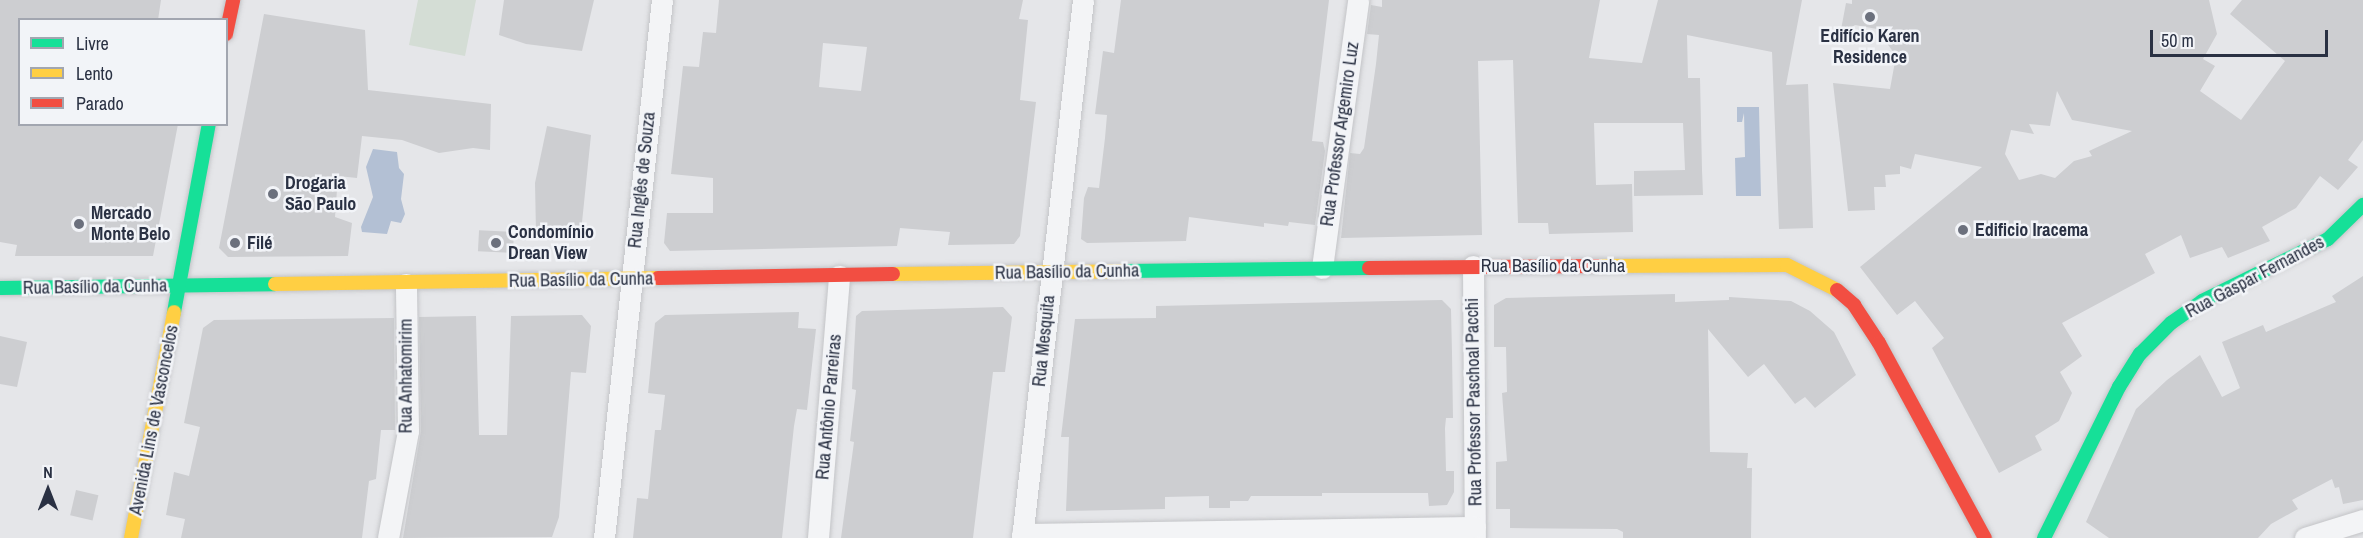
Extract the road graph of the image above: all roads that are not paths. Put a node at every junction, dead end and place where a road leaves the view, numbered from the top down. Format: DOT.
graph roads {
  1 [pos="233,0"];
  2 [pos="662,0"];
  3 [pos="1083,0"];
  4 [pos="1358,0"];
  5 [pos="228,24"];
  6 [pos="209,126"];
  7 [pos="2363,205"];
  8 [pos="1473,266"];
  9 [pos="1322,267"];
  10 [pos="1051,273"];
  11 [pos="840,276"];
  12 [pos="631,279"];
  13 [pos="406,285"];
  14 [pos="179,286"];
  15 [pos="0,288"];
  16 [pos="2363,520"];
  17 [pos="1475,533"];
  18 [pos="1022,536"];
  19 [pos="131,538"];
  20 [pos="388,538"];
  21 [pos="604,538"];
  22 [pos="818,538"];
  23 [pos="1984,538"];
  24 [pos="2044,538"];
  25 [pos="2305,538"];
  1 -- 5 [label="street"];
  2 -- 12 [label="street, Rua Inglês de Souza"];
  3 -- 10 [label="street, Rua Mesquita"];
  4 -- 9 [label="street, Rua Professor Argemiro Luz"];
  6 -- 14 [label="street, Avenida Lins de Vasconcelos"];
  7 -- 24 [label="street, Rua Gaspar Fernandes"];
  8 -- 9 [label="street, Rua Basílio da Cunha"];
  8 -- 17 [label="street, Rua Professor Paschoal Pacchi"];
  8 -- 23 [label="street, Rua Basílio da Cunha"];
  9 -- 10 [label="street, Rua Basílio da Cunha"];
  10 -- 11 [label="street, Rua Basílio da Cunha"];
  10 -- 18 [label="street, Rua Mesquita"];
  11 -- 12 [label="street, Rua Basílio da Cunha"];
  11 -- 22 [label="street, Rua Antônio Parreiras"];
  12 -- 13 [label="street, Rua Basílio da Cunha"];
  12 -- 21 [label="street, Rua Inglês de Souza"];
  13 -- 14 [label="street, Rua Basílio da Cunha"];
  13 -- 20 [label="street, Rua Anhatomirim"];
  14 -- 15 [label="street, Rua Basílio da Cunha"];
  14 -- 19 [label="street, Avenida Lins de Vasconcelos"];
  16 -- 25 [label="street"];
  17 -- 18 [label="street"];
}
